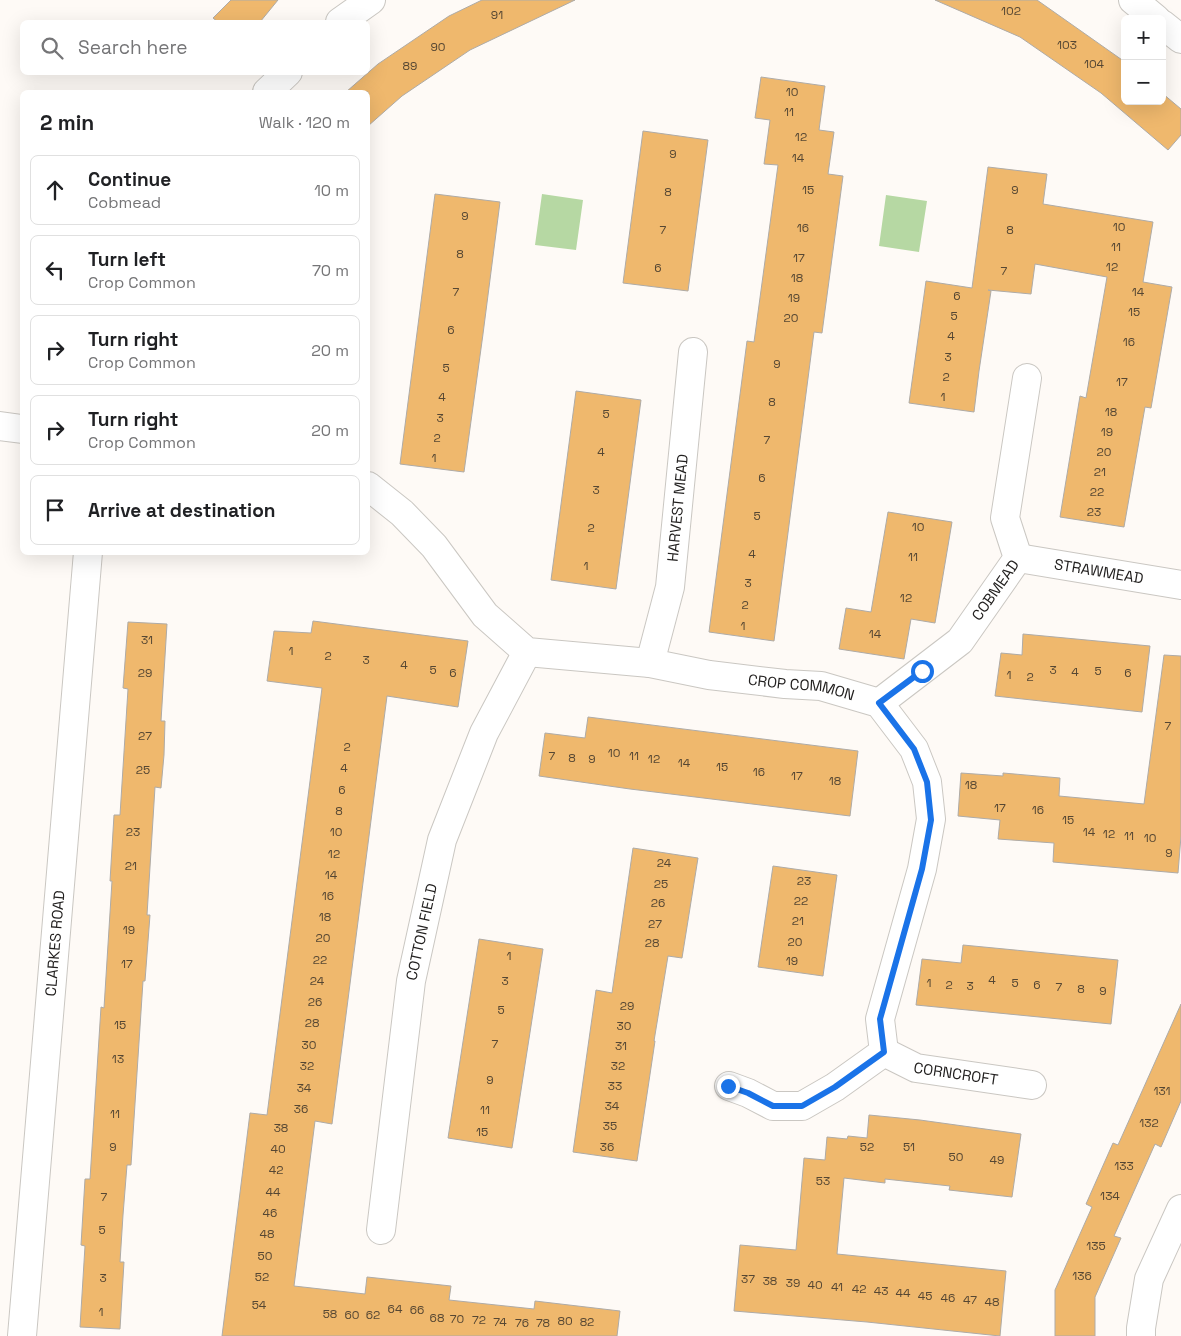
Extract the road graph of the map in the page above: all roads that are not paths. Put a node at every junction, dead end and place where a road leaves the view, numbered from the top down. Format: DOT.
graph roads {
  1 [pos="371,0"];
  2 [pos="1133,0"];
  3 [pos="1151,15"];
  4 [pos="343,20"];
  5 [pos="1166,27"];
  6 [pos="1181,39"];
  7 [pos="285,75"];
  8 [pos="269,90"];
  9 [pos="693,352"];
  10 [pos="1027,378"];
  11 [pos="0,426"];
  12 [pos="20,429"];
  13 [pos="370,488"];
  14 [pos="88,555"];
  15 [pos="1018,558"];
  16 [pos="1181,585"];
  17 [pos="527,652"];
  18 [pos="650,663"];
  19 [pos="879,703"];
  20 [pos="884,1052"];
  21 [pos="1032,1085"];
  22 [pos="728,1086"];
  23 [pos="1181,1208"];
  24 [pos="381,1230"];
  25 [pos="22,1336"];
  26 [pos="1141,1336"];
  1 -- 4 [label="street"];
  2 -- 3 [label="street"];
  5 -- 6 [label="street"];
  7 -- 8 [label="street"];
  9 -- 18 [label="street, HARVEST MEAD"];
  10 -- 15 [label="street, COBMEAD"];
  11 -- 12 [label="street"];
  13 -- 17 [label="street"];
  14 -- 25 [label="street, CLARKES ROAD"];
  15 -- 16 [label="street, STRAWMEAD"];
  15 -- 19 [label="street, COBMEAD"];
  17 -- 18 [label="street, CROP COMMON"];
  17 -- 24 [label="street, COTTON FIELD"];
  18 -- 19 [label="street, CROP COMMON"];
  19 -- 20 [label="street"];
  20 -- 21 [label="street, CORNCROFT"];
  20 -- 22 [label="street"];
  23 -- 26 [label="street"];
}
